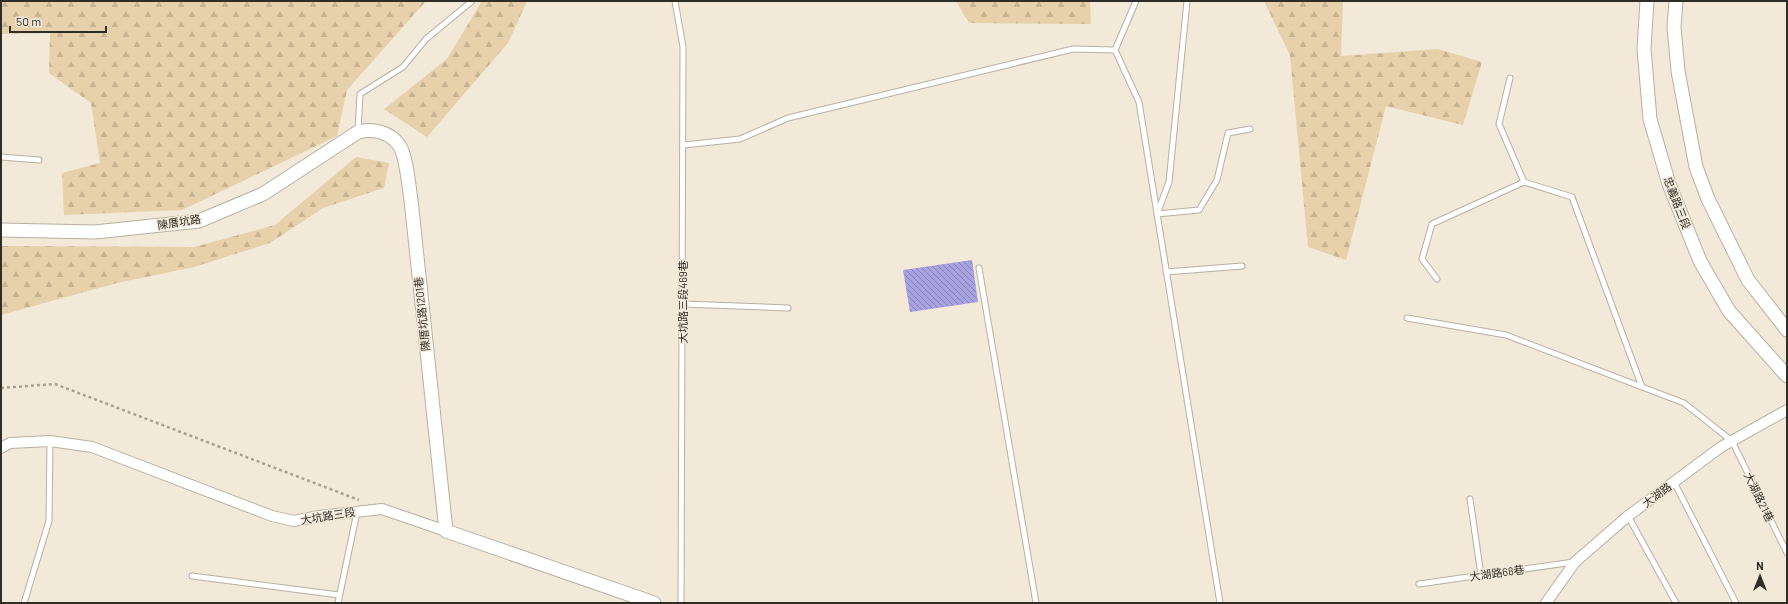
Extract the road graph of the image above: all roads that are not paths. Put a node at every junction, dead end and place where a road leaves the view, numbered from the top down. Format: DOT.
graph roads {
  1 [pos="472,1"];
  2 [pos="675,1"];
  3 [pos="1136,1"];
  4 [pos="1187,1"];
  5 [pos="1647,1"];
  6 [pos="1676,1"];
  7 [pos="1115,50"];
  8 [pos="1510,78"];
  9 [pos="1250,129"];
  10 [pos="358,132"];
  11 [pos="684,145"];
  12 [pos="1,157"];
  13 [pos="39,160"];
  14 [pos="1524,182"];
  15 [pos="1157,214"];
  16 [pos="1,230"];
  17 [pos="1242,266"];
  18 [pos="979,268"];
  19 [pos="1166,272"];
  20 [pos="1437,279"];
  21 [pos="683,304"];
  22 [pos="788,308"];
  23 [pos="1407,318"];
  24 [pos="1787,330"];
  25 [pos="1787,376"];
  26 [pos="1642,386"];
  27 [pos="1786,411"];
  28 [pos="50,441"];
  29 [pos="1732,441"];
  30 [pos="1,448"];
  31 [pos="1674,482"];
  32 [pos="1470,499"];
  33 [pos="357,512"];
  34 [pos="1628,516"];
  35 [pos="446,531"];
  36 [pos="1787,553"];
  37 [pos="1575,562"];
  38 [pos="1481,575"];
  39 [pos="192,576"];
  40 [pos="1419,584"];
  41 [pos="340,595"];
  42 [pos="24,603"];
  43 [pos="338,603"];
  44 [pos="654,603"];
  45 [pos="681,603"];
  46 [pos="1036,603"];
  47 [pos="1220,603"];
  48 [pos="1546,603"];
  49 [pos="1676,603"];
  50 [pos="1736,603"];
  1 -- 10 [label="lane"];
  2 -- 11 [label="lane, 大坑路三段469巷"];
  3 -- 7 [label="lane"];
  4 -- 15 [label="lane"];
  5 -- 25 [label="street, 忠義路三段"];
  6 -- 24 [label="street"];
  7 -- 11 [label="lane"];
  7 -- 15 [label="lane"];
  8 -- 14 [label="lane"];
  9 -- 15 [label="lane"];
  10 -- 16 [label="street, 陳厝坑路"];
  10 -- 35 [label="street, 陳厝坑路1201巷"];
  11 -- 21 [label="lane, 大坑路三段469巷"];
  12 -- 13 [label="lane"];
  14 -- 20 [label="lane"];
  14 -- 26 [label="lane"];
  15 -- 19 [label="lane"];
  17 -- 19 [label="lane"];
  18 -- 46 [label="lane"];
  19 -- 47 [label="lane"];
  21 -- 22 [label="lane"];
  21 -- 45 [label="lane, 大坑路三段469巷"];
  23 -- 26 [label="lane"];
  26 -- 29 [label="lane"];
  27 -- 29 [label="street, 大湖路"];
  28 -- 30 [label="street, 大坑路三段"];
  28 -- 33 [label="street, 大坑路三段"];
  28 -- 42 [label="lane"];
  29 -- 31 [label="street, 大湖路"];
  29 -- 36 [label="lane, 大湖路21巷"];
  31 -- 34 [label="street, 大湖路"];
  31 -- 50 [label="lane"];
  32 -- 38 [label="lane"];
  33 -- 35 [label="street, 大坑路三段"];
  33 -- 41 [label="lane"];
  34 -- 37 [label="street, 大湖路"];
  34 -- 49 [label="lane"];
  35 -- 44 [label="street, 大坑路三段"];
  37 -- 38 [label="lane, 大湖路68巷"];
  37 -- 48 [label="street, 大湖路"];
  38 -- 40 [label="lane, 大湖路68巷"];
  39 -- 41 [label="lane"];
  41 -- 43 [label="lane"];
}
